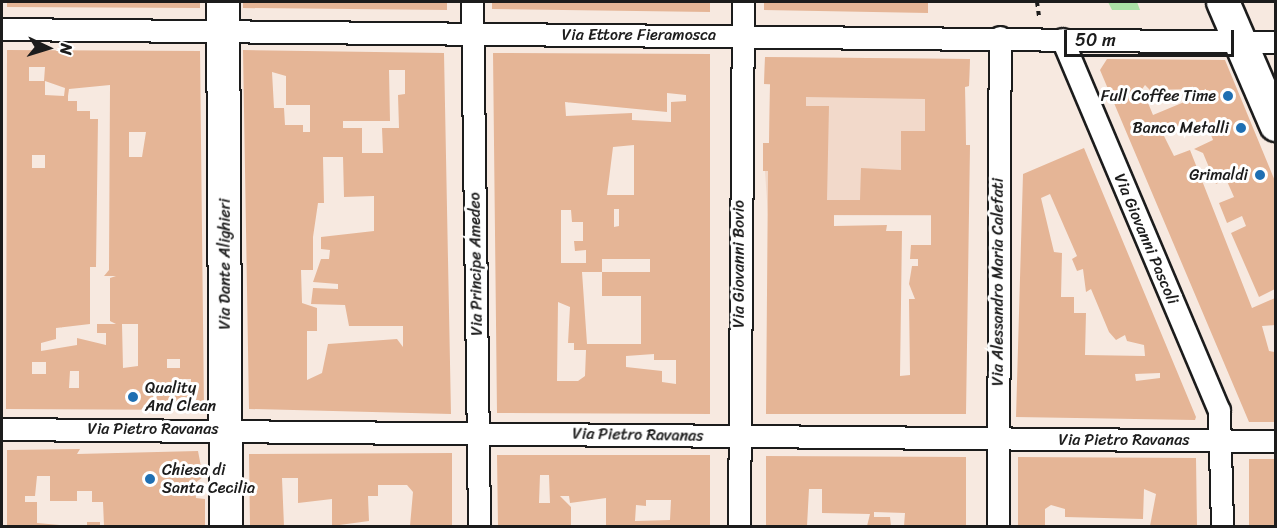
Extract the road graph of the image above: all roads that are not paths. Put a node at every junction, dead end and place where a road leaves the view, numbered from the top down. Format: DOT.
graph roads {
  1 [pos="472,2"];
  2 [pos="742,2"];
  3 [pos="1223,2"];
  4 [pos="223,16"];
  5 [pos="2,29"];
  6 [pos="472,33"];
  7 [pos="740,35"];
  8 [pos="999,37"];
  9 [pos="1062,39"];
  10 [pos="1240,42"];
  11 [pos="1275,42"];
  12 [pos="1275,125"];
  13 [pos="2,429"];
  14 [pos="226,430"];
  15 [pos="478,431"];
  16 [pos="739,437"];
  17 [pos="998,440"];
  18 [pos="1221,441"];
  19 [pos="1275,441"];
  20 [pos="226,526"];
  21 [pos="479,526"];
  22 [pos="739,526"];
  23 [pos="998,526"];
  24 [pos="1222,526"];
  1 -- 6 [label="street, Via Principe Amedeo"];
  2 -- 7 [label="street, Via Giovanni Bovio"];
  3 -- 10 [label="street"];
  4 -- 5 [label="street, Via Ettore Fieramosca"];
  4 -- 6 [label="street, Via Ettore Fieramosca"];
  4 -- 14 [label="street, Via Dante Alighieri"];
  6 -- 7 [label="street, Via Ettore Fieramosca"];
  6 -- 15 [label="street, Via Principe Amedeo"];
  7 -- 8 [label="street, Via Ettore Fieramosca"];
  7 -- 16 [label="street, Via Giovanni Bovio"];
  8 -- 9 [label="street, Via Ettore Fieramosca"];
  8 -- 17 [label="street, Via Alessandro Maria Calefati"];
  9 -- 10 [label="street, Via Ettore Fieramosca"];
  9 -- 18 [label="street, Via Giovanni Pascoli"];
  10 -- 11 [label="street, Via Ettore Fieramosca"];
  10 -- 12 [label="street"];
  13 -- 14 [label="street, Via Pietro Ravanas"];
  14 -- 15 [label="street, Via Pietro Ravanas"];
  14 -- 20 [label="street, Via Dante Alighieri"];
  15 -- 16 [label="street, Via Pietro Ravanas"];
  15 -- 21 [label="street, Via Principe Amedeo"];
  16 -- 17 [label="street, Via Pietro Ravanas"];
  16 -- 22 [label="street, Via Giovanni Bovio"];
  17 -- 18 [label="street, Via Pietro Ravanas"];
  17 -- 23 [label="street, Via Alessandro Maria Calefati"];
  18 -- 19 [label="street, Via Pietro Ravanas"];
  18 -- 24 [label="street, Via Giovanni Pascoli"];
}
